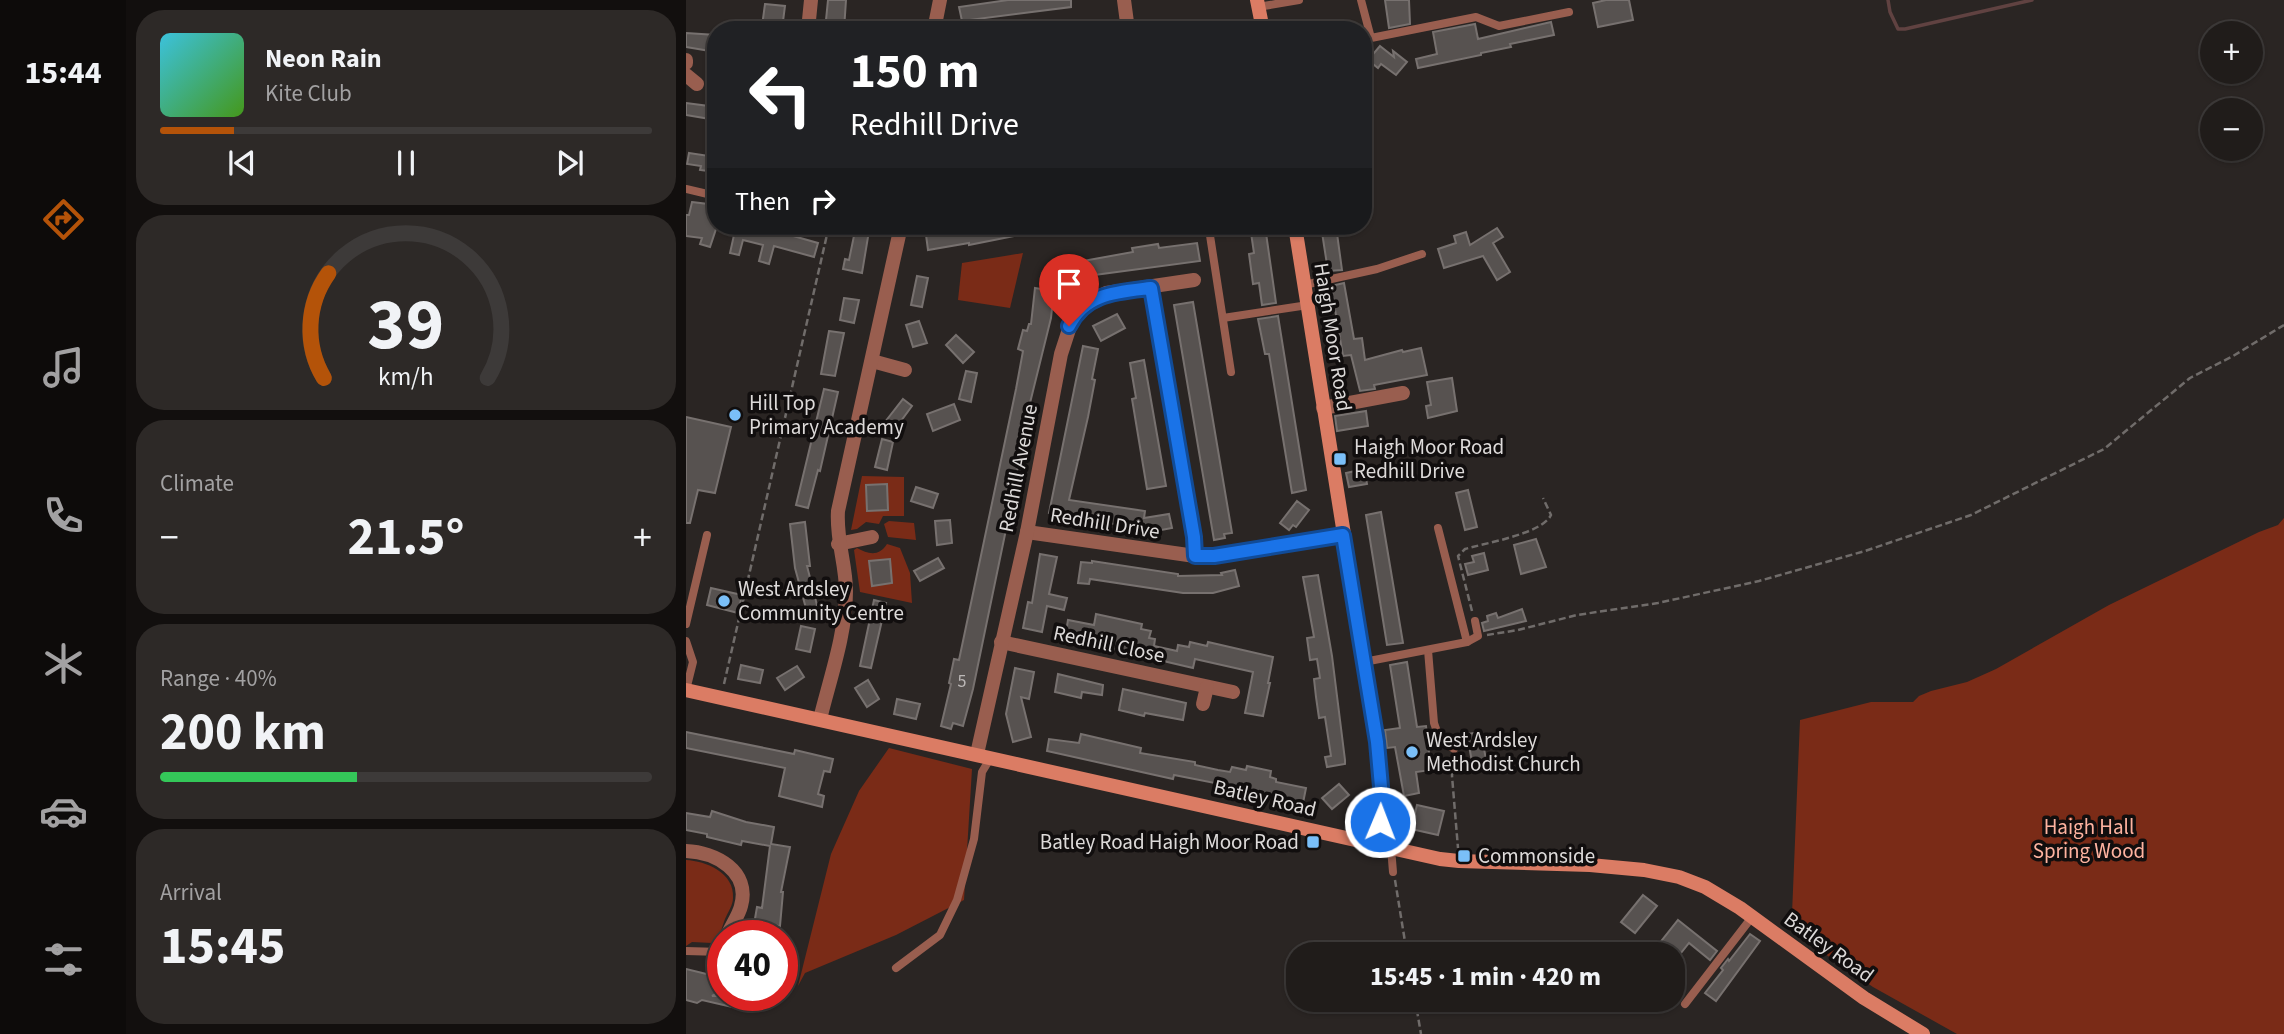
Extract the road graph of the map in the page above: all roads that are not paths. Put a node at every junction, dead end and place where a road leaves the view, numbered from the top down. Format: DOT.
graph roads {
  1 [pos="811,0"];
  2 [pos="940,0"];
  3 [pos="1124,0"];
  4 [pos="1298,0"];
  5 [pos="1361,0"];
  6 [pos="1258,4"];
  7 [pos="1569,12"];
  8 [pos="809,21"];
  9 [pos="936,21"];
  10 [pos="1127,21"];
  11 [pos="1367,21"];
  12 [pos="1372,38"];
  13 [pos="686,190"];
  14 [pos="707,195"];
  15 [pos="899,235"];
  16 [pos="1210,235"];
  17 [pos="1296,235"];
  18 [pos="1422,254"];
  19 [pos="1194,280"];
  20 [pos="1304,285"];
  21 [pos="1151,288"];
  22 [pos="1308,305"];
  23 [pos="1223,317"];
  24 [pos="872,361"];
  25 [pos="905,370"];
  26 [pos="1231,372"];
  27 [pos="1403,393"];
  28 [pos="1323,408"];
  29 [pos="1438,528"];
  30 [pos="1027,532"];
  31 [pos="707,535"];
  32 [pos="1343,535"];
  33 [pos="872,537"];
  34 [pos="838,544"];
  35 [pos="1195,556"];
  36 [pos="1475,621"];
  37 [pos="686,624"];
  38 [pos="1001,642"];
  39 [pos="1467,642"];
  40 [pos="686,644"];
  41 [pos="1428,650"];
  42 [pos="1364,662"];
  43 [pos="1207,687"];
  44 [pos="686,690"];
  45 [pos="1233,692"];
  46 [pos="1203,704"];
  47 [pos="820,719"];
  48 [pos="1454,749"];
  49 [pos="984,756"];
  50 [pos="1385,847"];
  51 [pos="686,851"];
  52 [pos="1393,872"];
  53 [pos="1752,917"];
  54 [pos="734,920"];
  55 [pos="707,950"];
  56 [pos="686,951"];
  57 [pos="896,968"];
  58 [pos="1685,1004"];
  59 [pos="1923,1034"];
  1 -- 8 [label="street"];
  2 -- 9 [label="street"];
  3 -- 10 [label="street"];
  4 -- 6 [label="lane"];
  5 -- 11 [label="lane"];
  7 -- 12 [label="lane"];
  13 -- 14 [label="lane"];
  15 -- 24 [label="street"];
  16 -- 23 [label="lane"];
  17 -- 20 [label="street, Haigh Moor Road"];
  18 -- 20 [label="lane"];
  19 -- 21 [label="street, Redhill Avenue"];
  20 -- 22 [label="street, Haigh Moor Road"];
  21 -- 30 [label="street, Redhill Avenue"];
  21 -- 35 [label="street"];
  22 -- 23 [label="lane"];
  22 -- 28 [label="street, Haigh Moor Road"];
  23 -- 26 [label="lane"];
  24 -- 25 [label="street"];
  24 -- 34 [label="street"];
  27 -- 28 [label="street"];
  28 -- 32 [label="street, Haigh Moor Road"];
  29 -- 39 [label="lane"];
  30 -- 35 [label="street, Redhill Drive"];
  30 -- 38 [label="street, Redhill Avenue"];
  31 -- 37 [label="lane"];
  32 -- 35 [label="street, Redhill Drive"];
  32 -- 42 [label="street, Haigh Moor Road"];
  33 -- 34 [label="street"];
  34 -- 47 [label="street"];
  36 -- 39 [label="lane"];
  38 -- 43 [label="street, Redhill Close"];
  38 -- 49 [label="street, Redhill Avenue"];
  39 -- 41 [label="lane"];
  40 -- 44 [label="lane"];
  41 -- 42 [label="lane"];
  41 -- 48 [label="lane"];
  42 -- 50 [label="street, Haigh Moor Road"];
  43 -- 45 [label="street, Redhill Close"];
  43 -- 46 [label="street"];
  44 -- 47 [label="street, Batley Road"];
  47 -- 49 [label="street, Batley Road"];
  49 -- 50 [label="street, Batley Road"];
  49 -- 57 [label="lane"];
  50 -- 52 [label="lane"];
  50 -- 53 [label="street, Batley Road"];
  51 -- 54 [label="street"];
  53 -- 58 [label="lane"];
  53 -- 59 [label="street, Batley Road"];
  55 -- 56 [label="lane"];
}
